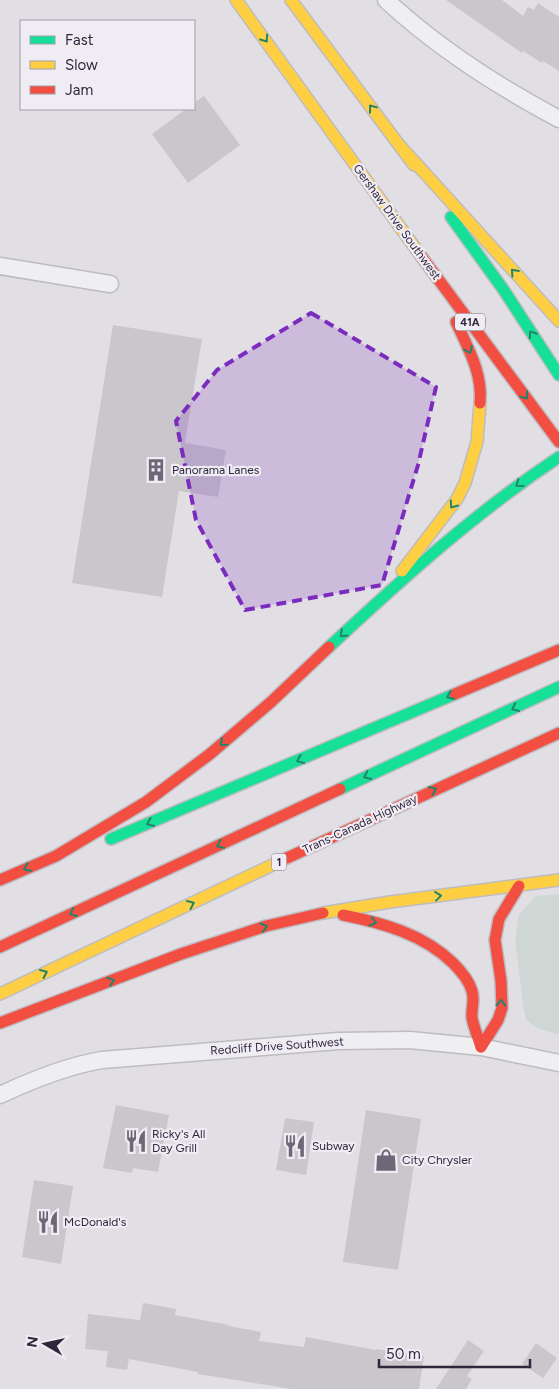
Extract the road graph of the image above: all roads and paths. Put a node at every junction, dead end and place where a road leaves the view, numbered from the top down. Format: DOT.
graph roads {
  1 [pos="236,0"];
  2 [pos="292,0"];
  3 [pos="386,0"];
  4 [pos="559,120"];
  5 [pos="401,147"];
  6 [pos="382,203"];
  7 [pos="0,266"];
  8 [pos="110,284"];
  9 [pos="559,321"];
  10 [pos="559,375"];
  11 [pos="559,442"];
  12 [pos="559,457"];
  13 [pos="378,601"];
  14 [pos="559,650"];
  15 [pos="559,687"];
  16 [pos="559,733"];
  17 [pos="56,856"];
  18 [pos="0,880"];
  19 [pos="559,880"];
  20 [pos="519,886"];
  21 [pos="326,912"];
  22 [pos="0,946"];
  23 [pos="0,994"];
  24 [pos="0,1023"];
  25 [pos="481,1046"];
  26 [pos="559,1063"];
  27 [pos="0,1094"];
  1 -- 6 [label="main road, Gershaw Drive Southwest / 41A, one-way"];
  5 -- 2 [label="main road, one-way"];
  3 -- 4 [label="street"];
  9 -- 5 [label="main road, one-way"];
  10 -- 5 [label="main road, one-way"];
  6 -- 11 [label="main road, Gershaw Drive Southwest / 41A, one-way"];
  6 -- 13 [label="main road, one-way"];
  7 -- 8 [label="street"];
  12 -- 13 [label="main road, one-way"];
  13 -- 17 [label="main road, one-way"];
  14 -- 17 [label="main road, one-way"];
  15 -- 22 [label="main road, one-way"];
  23 -- 16 [label="main road, Trans-Canada Highway / 1, one-way"];
  17 -- 18 [label="main road, one-way"];
  19 -- 20 [label="main road"];
  21 -- 20 [label="main road, one-way"];
  25 -- 20 [label="main road, one-way"];
  24 -- 21 [label="main road, one-way"];
  21 -- 25 [label="main road, one-way"];
  25 -- 26 [label="street, Redcliff Drive Southwest"];
  25 -- 27 [label="street, Redcliff Drive Southwest"];
}
